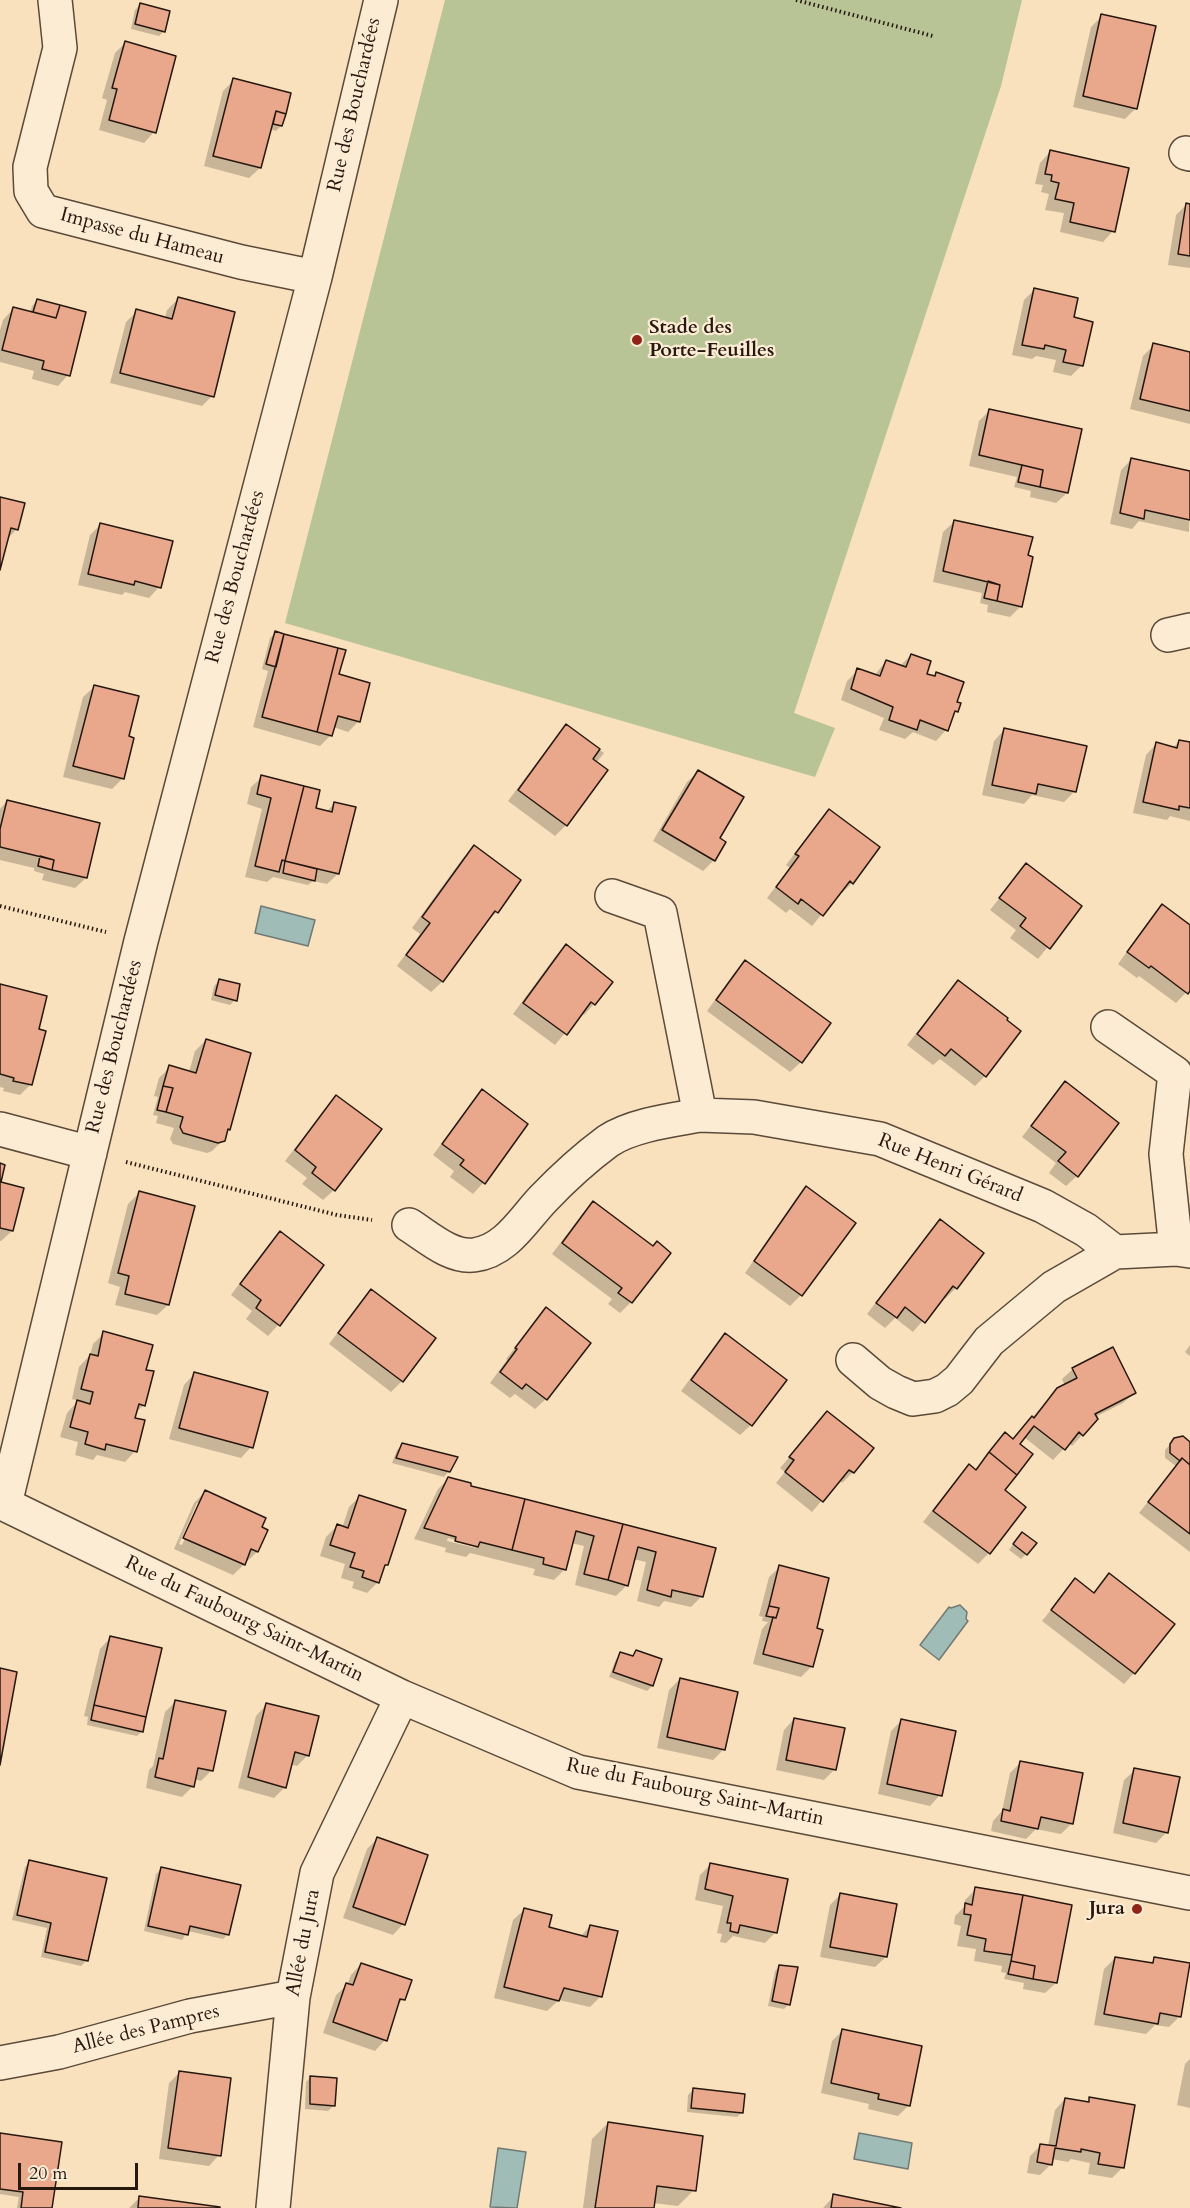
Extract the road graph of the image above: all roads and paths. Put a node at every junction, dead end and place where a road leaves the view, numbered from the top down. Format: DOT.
graph roads {
  1 [pos="56,0"];
  2 [pos="381,0"];
  3 [pos="796,0"];
  4 [pos="933,36"];
  5 [pos="315,277"];
  6 [pos="612,896"];
  7 [pos="0,906"];
  8 [pos="141,941"];
  9 [pos="1108,1027"];
  10 [pos="700,1115"];
  11 [pos="0,1129"];
  12 [pos="90,1153"];
  13 [pos="409,1225"];
  14 [pos="1183,1250"];
  15 [pos="1115,1252"];
  16 [pos="853,1359"];
  17 [pos="2,1503"];
  18 [pos="402,1697"];
  19 [pos="1190,1893"];
  20 [pos="293,1997"];
  21 [pos="0,2063"];
  22 [pos="273,2208"];
  1 -- 5 [label="street, Impasse du Hameau"];
  2 -- 5 [label="street, Rue des Bouchardées"];
  3 -- 4 [label="path"];
  5 -- 8 [label="street, Rue des Bouchardées"];
  6 -- 10 [label="street"];
  7 -- 8 [label="path"];
  8 -- 12 [label="street, Rue des Bouchardées"];
  9 -- 14 [label="street"];
  10 -- 13 [label="street, Rue Henri Gérard"];
  10 -- 15 [label="street, Rue Henri Gérard"];
  11 -- 12 [label="street, Rue des Bouchardées"];
  12 -- 13 [label="path"];
  12 -- 17 [label="street, Rue des Bouchardées"];
  14 -- 15 [label="street"];
  15 -- 16 [label="street"];
  17 -- 18 [label="street, Rue du Faubourg Saint-Martin"];
  18 -- 19 [label="street, Rue du Faubourg Saint-Martin"];
  18 -- 20 [label="street, Allée du Jura"];
  20 -- 21 [label="street, Allée des Pampres"];
  20 -- 22 [label="street, Allée du Jura"];
}
